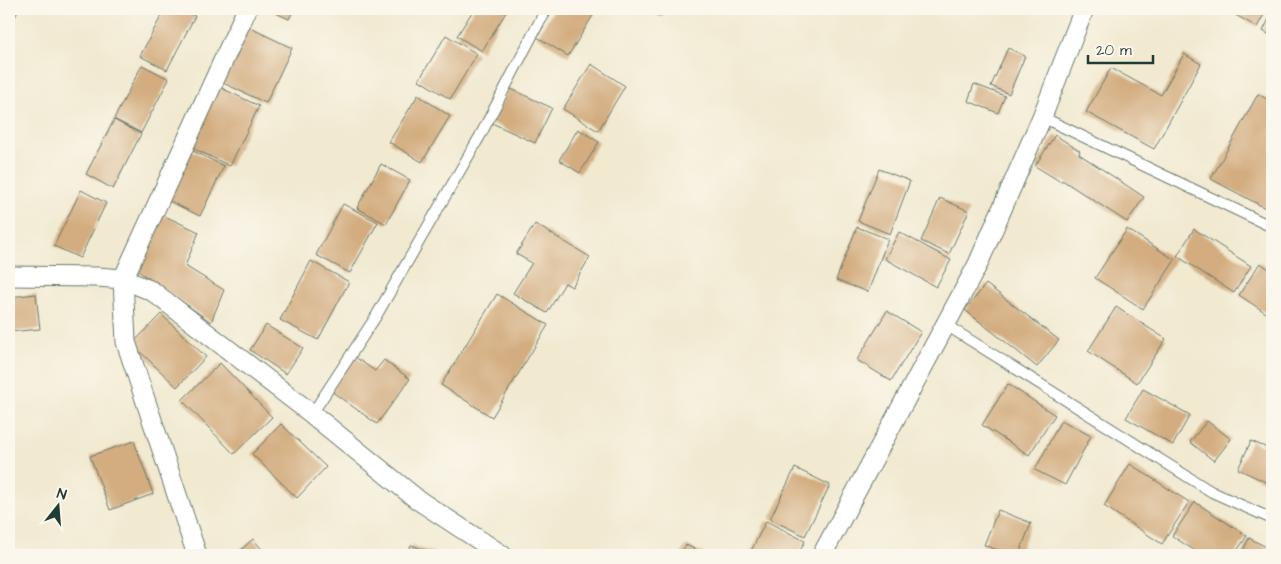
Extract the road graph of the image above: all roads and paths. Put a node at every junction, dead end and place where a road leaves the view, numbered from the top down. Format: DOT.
graph roads {
  1 [pos="247,9"];
  2 [pos="546,9"];
  3 [pos="1084,9"];
  4 [pos="1042,117"];
  5 [pos="1272,227"];
  6 [pos="9,276"];
  7 [pos="123,279"];
  8 [pos="946,326"];
  9 [pos="312,414"];
  10 [pos="1272,519"];
  11 [pos="197,555"];
  12 [pos="502,555"];
  13 [pos="822,555"];
  1 -- 7 [label="street"];
  2 -- 9 [label="lane"];
  3 -- 4 [label="street"];
  4 -- 5 [label="lane"];
  4 -- 8 [label="street"];
  6 -- 7 [label="street"];
  7 -- 9 [label="street"];
  7 -- 11 [label="street"];
  8 -- 10 [label="lane"];
  8 -- 13 [label="street"];
  9 -- 12 [label="street"];
}
